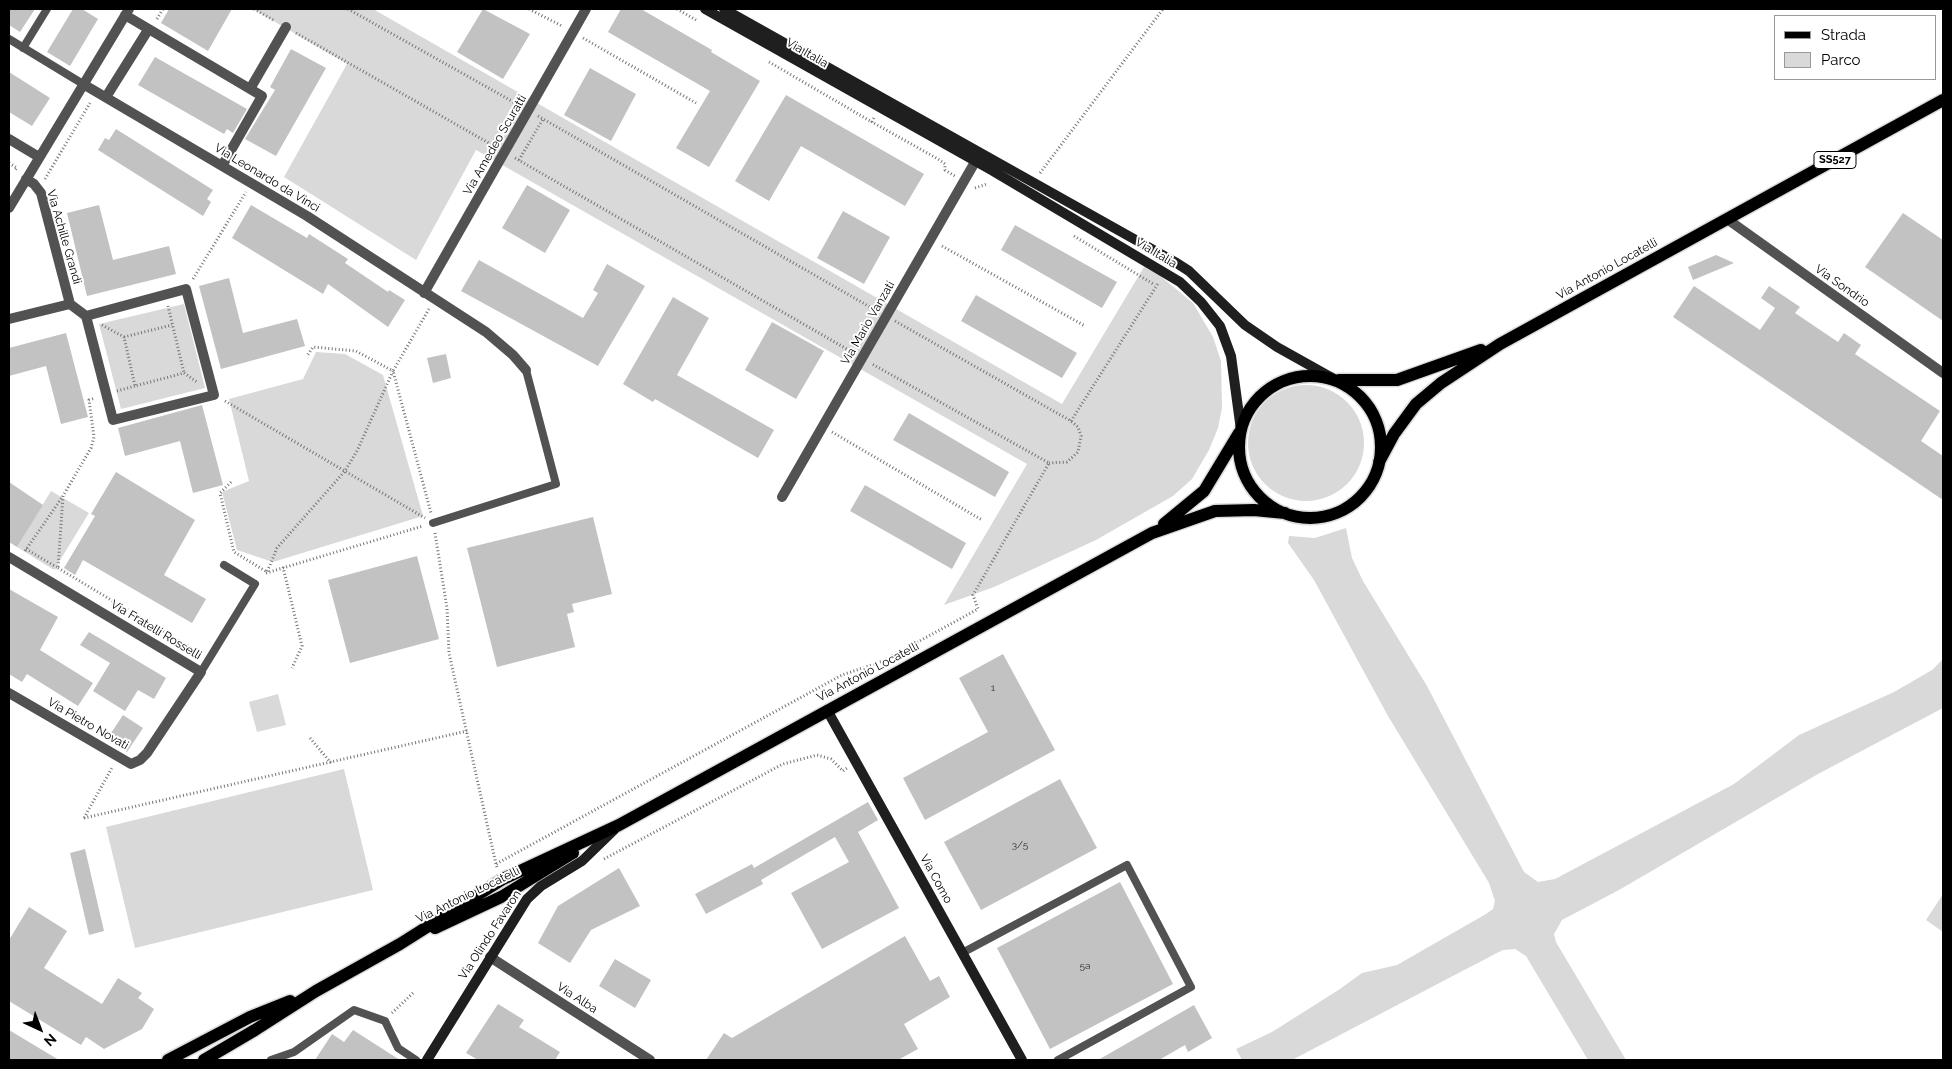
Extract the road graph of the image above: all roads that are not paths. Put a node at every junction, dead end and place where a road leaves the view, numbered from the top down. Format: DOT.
graph roads {
  1 [pos="46,9"];
  2 [pos="586,9"];
  3 [pos="705,9"];
  4 [pos="724,9"];
  5 [pos="127,12"];
  6 [pos="286,27"];
  7 [pos="148,30"];
  8 [pos="9,39"];
  9 [pos="23,48"];
  10 [pos="83,84"];
  11 [pos="250,89"];
  12 [pos="106,97"];
  13 [pos="1943,100"];
  14 [pos="922,122"];
  15 [pos="9,139"];
  16 [pos="40,157"];
  17 [pos="975,162"];
  18 [pos="222,166"];
  19 [pos="26,179"];
  20 [pos="1051,192"];
  21 [pos="9,208"];
  22 [pos="1727,219"];
  23 [pos="424,293"];
  24 [pos="70,304"];
  25 [pos="86,316"];
  26 [pos="9,320"];
  27 [pos="1500,344"];
  28 [pos="526,370"];
  29 [pos="1943,372"];
  30 [pos="1336,380"];
  31 [pos="1241,430"];
  32 [pos="1379,462"];
  33 [pos="782,497"];
  34 [pos="1285,513"];
  35 [pos="433,523"];
  36 [pos="1152,533"];
  37 [pos="13,559"];
  38 [pos="224,565"];
  39 [pos="201,672"];
  40 [pos="9,693"];
  41 [pos="827,710"];
  42 [pos="619,825"];
  43 [pos="598,836"];
  44 [pos="400,944"];
  45 [pos="962,953"];
  46 [pos="490,957"];
  47 [pos="316,991"];
  48 [pos="168,1060"];
  49 [pos="204,1060"];
  50 [pos="271,1060"];
  51 [pos="416,1060"];
  52 [pos="427,1060"];
  53 [pos="650,1060"];
  54 [pos="1022,1060"];
  55 [pos="1058,1060"];
  1 -- 9 [label="lane"];
  2 -- 23 [label="street, Via Amedeo Scuratti"];
  3 -- 17 [label="street, Via Italia"];
  4 -- 14 [label="street, Via Italia"];
  5 -- 7 [label="street"];
  5 -- 10 [label="street"];
  6 -- 11 [label="street"];
  7 -- 11 [label="street"];
  7 -- 12 [label="street"];
  8 -- 9 [label="lane"];
  9 -- 10 [label="lane"];
  10 -- 12 [label="street, Via Leonardo da Vinci"];
  10 -- 16 [label="street"];
  11 -- 18 [label="street"];
  12 -- 18 [label="street, Via Leonardo da Vinci"];
  13 -- 22 [label="main road, SS527"];
  14 -- 17 [label="street, Via Italia"];
  14 -- 20 [label="street, Via Italia"];
  15 -- 16 [label="street"];
  16 -- 19 [label="street"];
  17 -- 20 [label="street, Via Italia"];
  17 -- 31 [label="street, Via Italia"];
  17 -- 33 [label="street, Via Mario Vanzati"];
  18 -- 23 [label="street, Via Leonardo da Vinci"];
  19 -- 21 [label="street"];
  19 -- 24 [label="street, Via Achille Grandi"];
  20 -- 30 [label="street, Via Italia"];
  22 -- 27 [label="main road, Via Antonio Locatelli"];
  22 -- 29 [label="street, Via Sondrio"];
  23 -- 28 [label="street, Via Leonardo da Vinci"];
  24 -- 25 [label="street"];
  24 -- 26 [label="street, Via Achille Grandi"];
  25 -- 25 [label="street"];
  27 -- 30 [label="main road, Via Antonio Locatelli"];
  27 -- 32 [label="main road, Via Antonio Locatelli"];
  28 -- 35 [label="lane"];
  30 -- 31 [label="main road"];
  30 -- 32 [label="main road"];
  31 -- 34 [label="main road"];
  31 -- 36 [label="main road, Via Antonio Locatelli"];
  32 -- 34 [label="main road"];
  34 -- 36 [label="main road, Via Antonio Locatelli"];
  36 -- 41 [label="main road, Via Antonio Locatelli"];
  37 -- 39 [label="street, Via Fratelli Rosselli"];
  38 -- 39 [label="lane, Via Fratelli Rosselli"];
  39 -- 40 [label="street, Via Pietro Novati"];
  41 -- 42 [label="main road, Via Antonio Locatelli"];
  41 -- 45 [label="street, Via Como"];
  42 -- 43 [label="main road, Via Antonio Locatelli"];
  42 -- 46 [label="street, Via Olindo Favaron"];
  43 -- 44 [label="main road, Via Antonio Locatelli"];
  43 -- 44 [label="main road, Via Antonio Locatelli"];
  44 -- 47 [label="main road, Via Antonio Locatelli"];
  45 -- 54 [label="street, Via Como"];
  45 -- 55 [label="lane"];
  46 -- 52 [label="street, Via Olindo Favaron"];
  46 -- 53 [label="street, Via Alba"];
  47 -- 48 [label="main road, Via Antonio Locatelli"];
  47 -- 49 [label="main road, Via Antonio Locatelli"];
  50 -- 51 [label="lane"];
}
